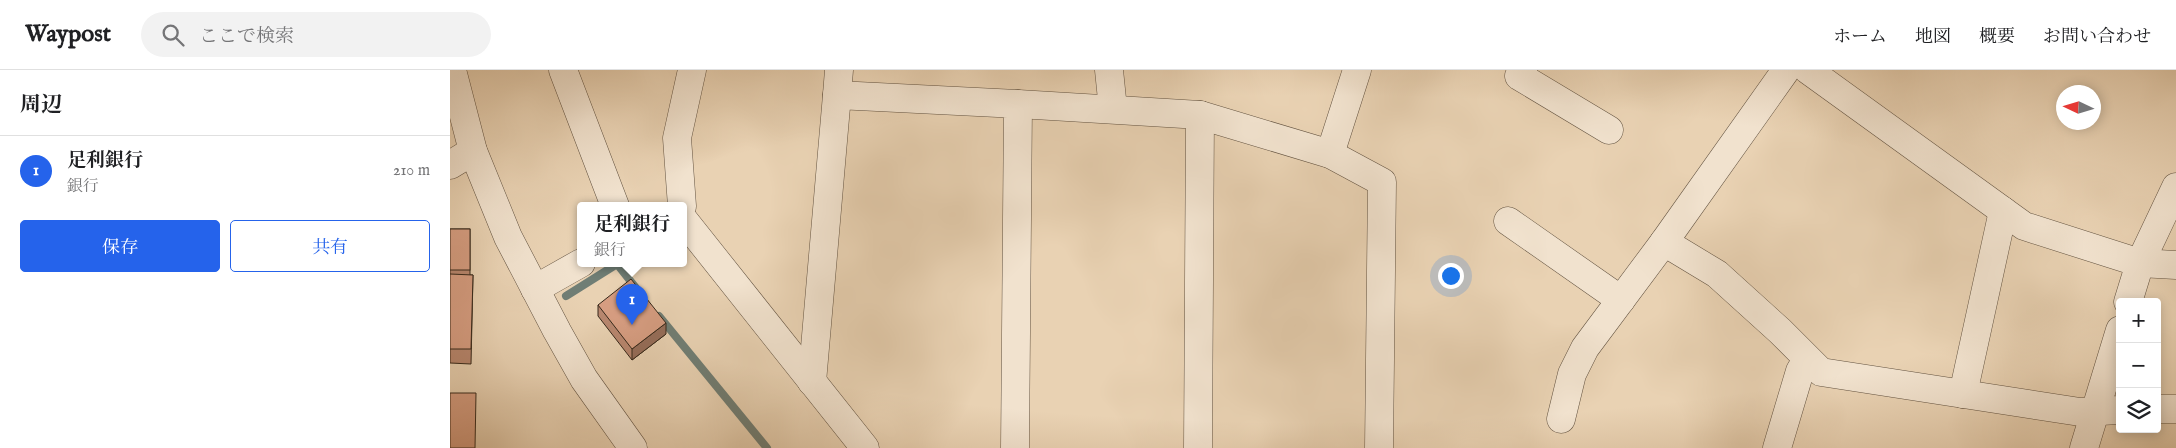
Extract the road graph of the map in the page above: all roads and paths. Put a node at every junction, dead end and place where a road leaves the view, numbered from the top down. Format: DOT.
graph roads {
  1 [pos="452,70"];
  2 [pos="563,70"];
  3 [pos="692,70"];
  4 [pos="1109,70"];
  5 [pos="1357,70"];
  6 [pos="1523,70"];
  7 [pos="1786,70"];
  8 [pos="1808,70"];
  9 [pos="838,83"];
  10 [pos="1018,104"];
  11 [pos="1113,109"];
  12 [pos="1200,115"];
  13 [pos="1609,130"];
  14 [pos="473,151"];
  15 [pos="1330,154"];
  16 [pos="450,165"];
  17 [pos="2176,187"];
  18 [pos="613,202"];
  19 [pos="682,202"];
  20 [pos="2003,211"];
  21 [pos="1508,221"];
  22 [pos="687,224"];
  23 [pos="1664,242"];
  24 [pos="2140,263"];
  25 [pos="577,265"];
  26 [pos="2176,265"];
  27 [pos="535,289"];
  28 [pos="2129,298"];
  29 [pos="1621,300"];
  30 [pos="2118,343"];
  31 [pos="1807,359"];
  32 [pos="812,382"];
  33 [pos="1963,394"];
  34 [pos="2161,409"];
  35 [pos="2176,409"];
  36 [pos="2108,411"];
  37 [pos="1561,419"];
  38 [pos="633,448"];
  39 [pos="865,448"];
  40 [pos="1015,448"];
  41 [pos="1198,448"];
  42 [pos="1379,448"];
  43 [pos="1777,448"];
  44 [pos="2084,448"];
  1 -- 14 [label="street"];
  2 -- 18 [label="street"];
  3 -- 19 [label="street"];
  4 -- 11 [label="street"];
  5 -- 15 [label="street"];
  6 -- 13 [label="street"];
  7 -- 23 [label="street"];
  8 -- 20 [label="street"];
  9 -- 10 [label="street"];
  9 -- 32 [label="street"];
  10 -- 11 [label="street"];
  10 -- 40 [label="street"];
  11 -- 12 [label="street"];
  12 -- 15 [label="street"];
  12 -- 41 [label="street"];
  14 -- 16 [label="street"];
  14 -- 27 [label="street"];
  15 -- 42 [label="street"];
  17 -- 24 [label="street"];
  20 -- 24 [label="street"];
  20 -- 33 [label="street"];
  21 -- 29 [label="street"];
  22 -- 32 [label="street"];
  23 -- 29 [label="street"];
  23 -- 31 [label="street"];
  24 -- 26 [label="street"];
  24 -- 28 [label="street"];
  25 -- 27 [label="street"];
  27 -- 38 [label="street"];
  29 -- 37 [label="street"];
  30 -- 36 [label="street"];
  31 -- 33 [label="street"];
  31 -- 43 [label="street"];
  32 -- 39 [label="street"];
  33 -- 36 [label="street"];
  34 -- 35 [label="street"];
  36 -- 44 [label="street"];
}
